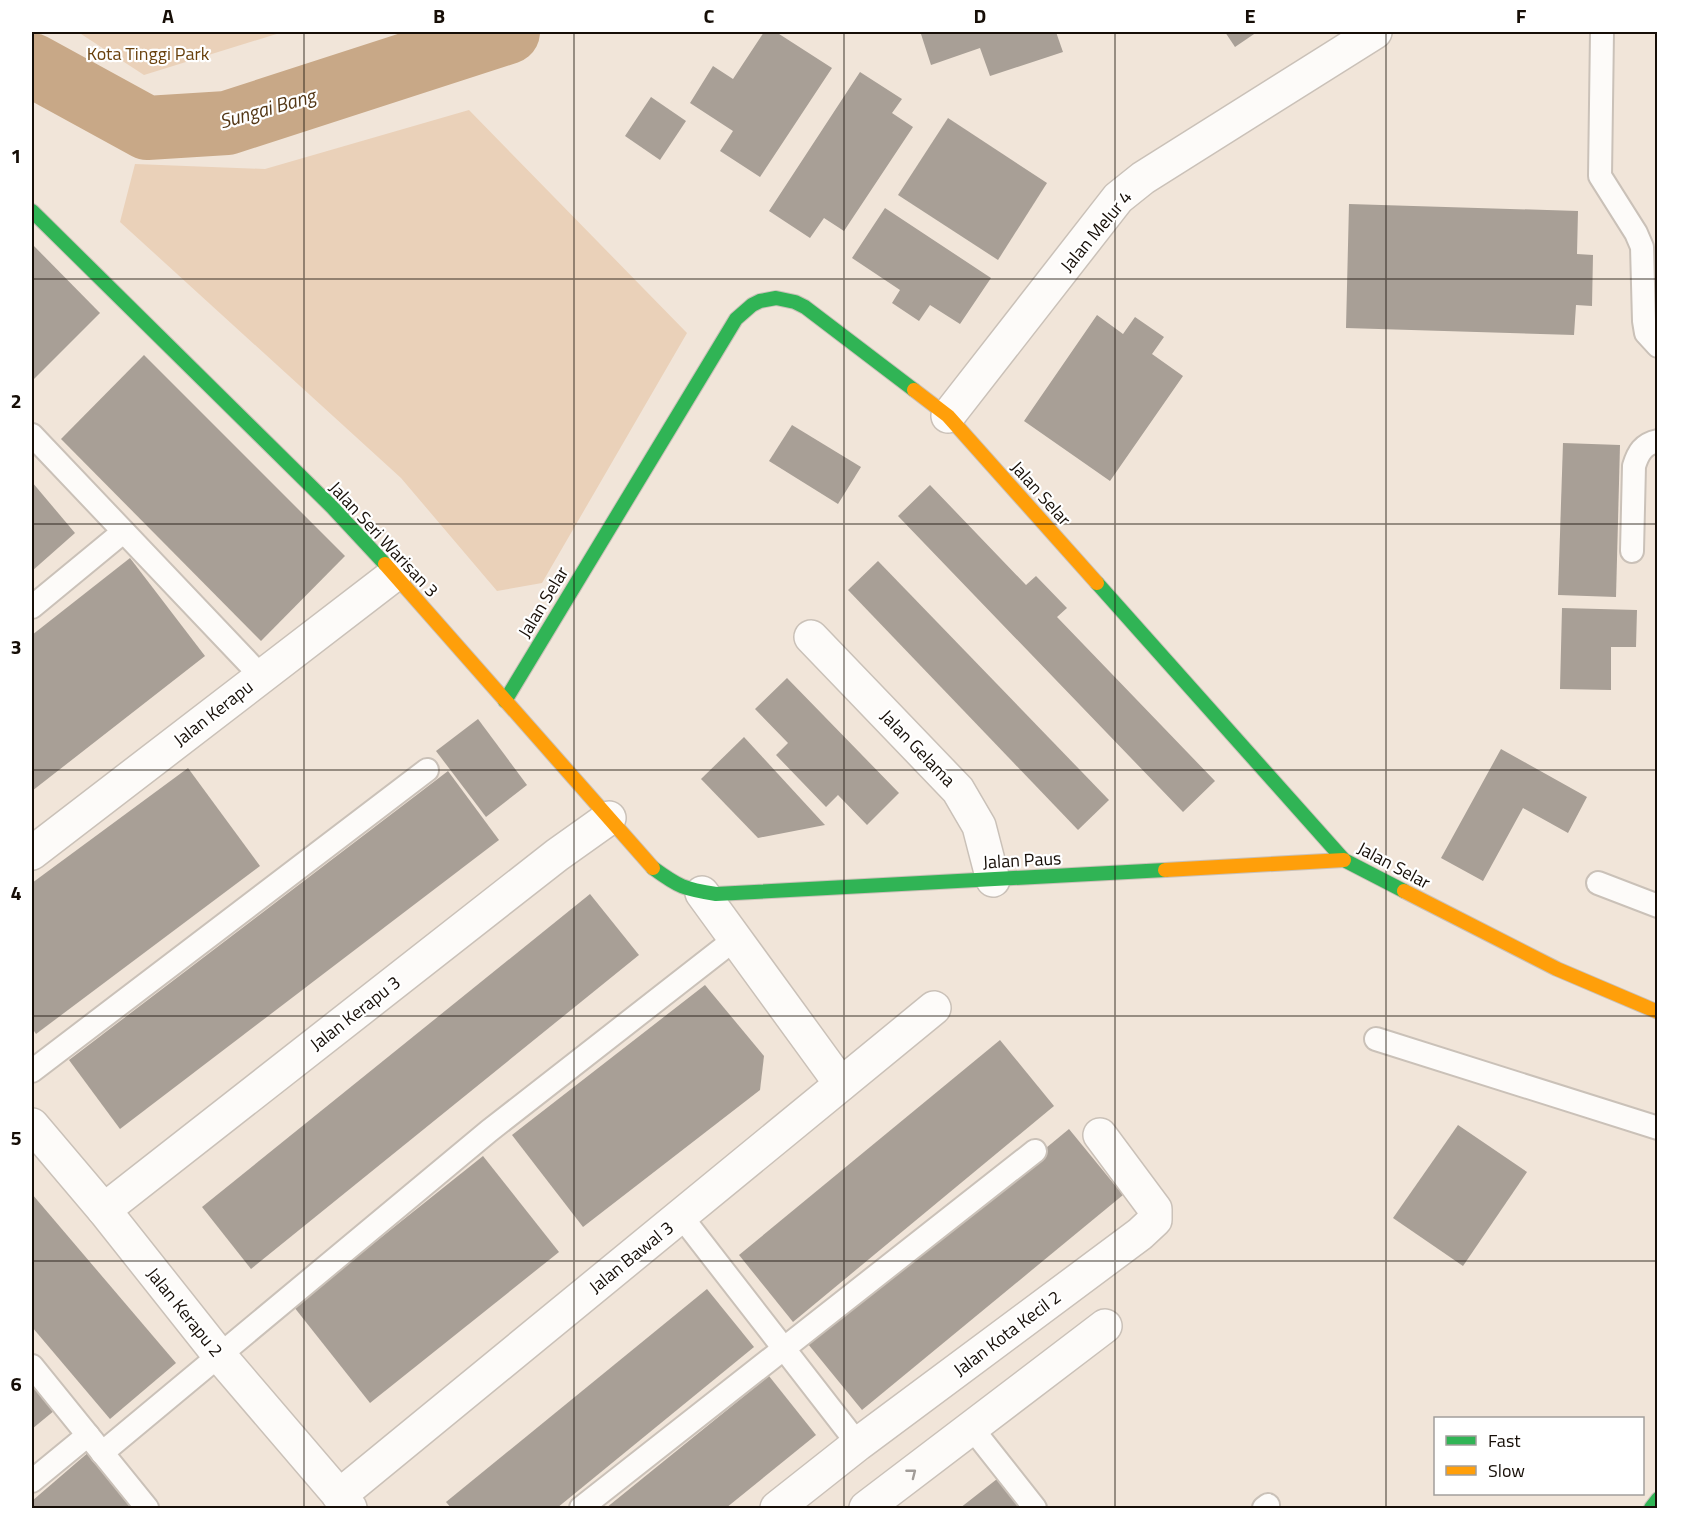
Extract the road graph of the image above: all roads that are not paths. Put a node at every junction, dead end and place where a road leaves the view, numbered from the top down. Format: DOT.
graph roads {
  1 [pos="1375,32"];
  2 [pos="1602,32"];
  3 [pos="32,211"];
  4 [pos="1658,346"];
  5 [pos="948,416"];
  6 [pos="32,435"];
  7 [pos="1658,441"];
  8 [pos="123,532"];
  9 [pos="1632,550"];
  10 [pos="395,574"];
  11 [pos="32,607"];
  12 [pos="811,637"];
  13 [pos="261,676"];
  14 [pos="505,701"];
  15 [pos="427,770"];
  16 [pos="609,818"];
  17 [pos="32,853"];
  18 [pos="1344,860"];
  19 [pos="993,880"];
  20 [pos="1598,883"];
  21 [pos="702,893"];
  22 [pos="1658,906"];
  23 [pos="735,939"];
  24 [pos="934,1008"];
  25 [pos="1658,1012"];
  26 [pos="1376,1039"];
  27 [pos="32,1071"];
  28 [pos="841,1084"];
  29 [pos="32,1125"];
  30 [pos="1658,1128"];
  31 [pos="1100,1135"];
  32 [pos="1035,1151"];
  33 [pos="104,1210"];
  34 [pos="681,1216"];
  35 [pos="1105,1326"];
  36 [pos="784,1348"];
  37 [pos="219,1356"];
  38 [pos="32,1366"];
  39 [pos="971,1427"];
  40 [pos="88,1435"];
  41 [pos="858,1444"];
  42 [pos="102,1453"];
  43 [pos="32,1481"];
  44 [pos="1658,1499"];
  45 [pos="345,1502"];
  46 [pos="147,1509"];
  47 [pos="581,1509"];
  48 [pos="777,1509"];
  49 [pos="866,1509"];
  50 [pos="1035,1509"];
  51 [pos="1651,1509"];
  1 -- 5 [label="street, Jalan Melur 4"];
  2 -- 4 [label="lane"];
  3 -- 10 [label="street, Jalan Seri Warisan 3"];
  5 -- 14 [label="street, Jalan Selar"];
  5 -- 18 [label="street, Jalan Selar"];
  6 -- 8 [label="lane"];
  7 -- 9 [label="lane"];
  8 -- 11 [label="lane"];
  8 -- 13 [label="lane"];
  10 -- 13 [label="street, Jalan Kerapu"];
  10 -- 14 [label="street, Jalan Seri Warisan 3"];
  12 -- 19 [label="street, Jalan Gelama"];
  13 -- 17 [label="street, Jalan Kerapu"];
  14 -- 16 [label="street, Jalan Seri Warisan 3"];
  15 -- 27 [label="lane"];
  16 -- 21 [label="street, Jalan Seri Warisan 3"];
  16 -- 33 [label="street, Jalan Kerapu 3"];
  18 -- 19 [label="street, Jalan Paus"];
  18 -- 25 [label="street, Jalan Selar"];
  19 -- 21 [label="street, Jalan Paus"];
  20 -- 22 [label="lane"];
  21 -- 23 [label="street"];
  23 -- 28 [label="street"];
  23 -- 37 [label="lane"];
  24 -- 28 [label="street, Jalan Bawal 3"];
  26 -- 30 [label="lane"];
  28 -- 34 [label="street, Jalan Bawal 3"];
  29 -- 33 [label="street, Jalan Kerapu 2"];
  31 -- 41 [label="street, Jalan Kota Kecil 2"];
  32 -- 36 [label="lane"];
  33 -- 37 [label="street, Jalan Kerapu 2"];
  34 -- 36 [label="lane"];
  34 -- 45 [label="street, Jalan Bawal 3"];
  35 -- 39 [label="street"];
  36 -- 41 [label="lane"];
  36 -- 47 [label="lane"];
  37 -- 42 [label="lane"];
  37 -- 45 [label="street, Jalan Kerapu 2"];
  38 -- 40 [label="lane"];
  49 -- 39 [label="street, one-way"];
  39 -- 50 [label="lane"];
  40 -- 42 [label="lane"];
  40 -- 43 [label="lane"];
  41 -- 48 [label="street, Jalan Kota Kecil 2"];
  42 -- 46 [label="lane"];
  44 -- 51 [label="street"];
}
